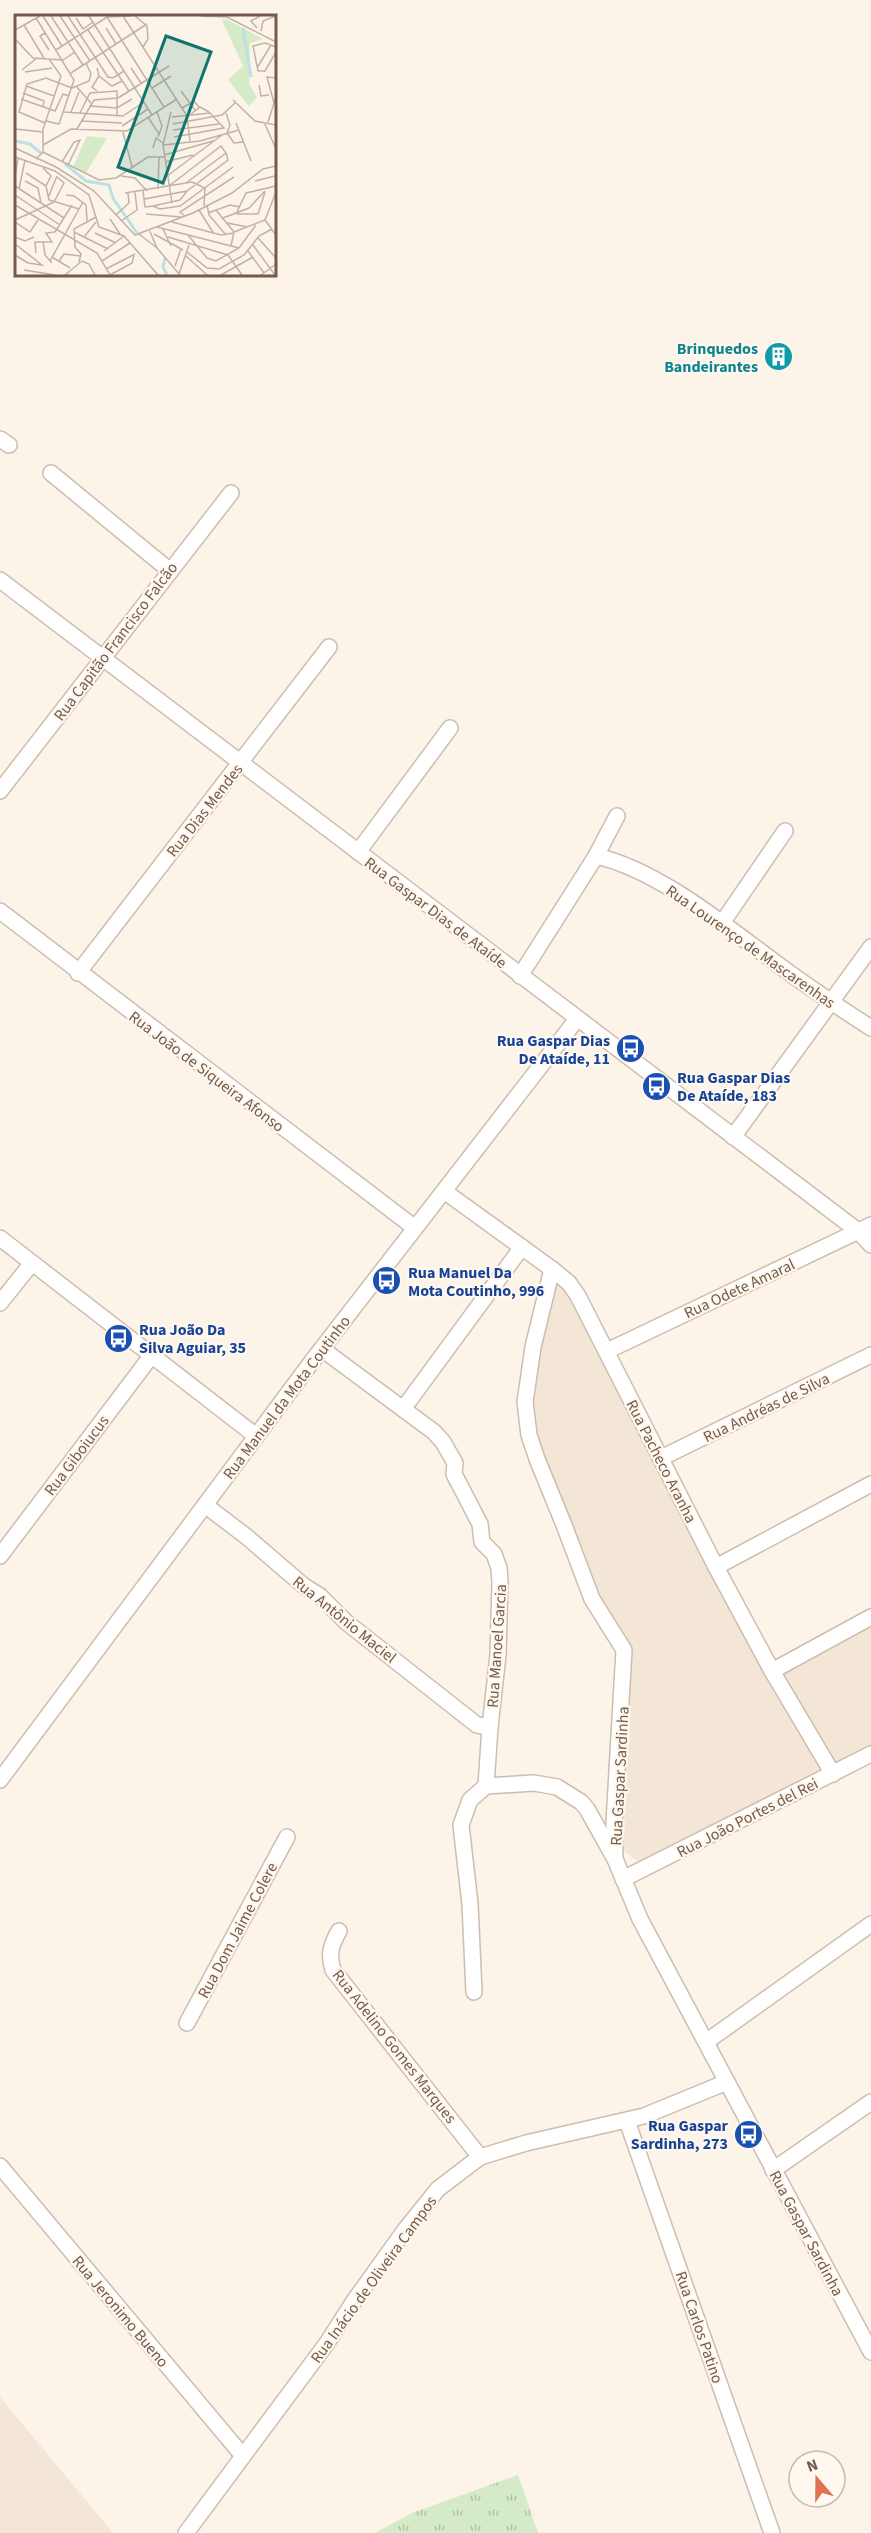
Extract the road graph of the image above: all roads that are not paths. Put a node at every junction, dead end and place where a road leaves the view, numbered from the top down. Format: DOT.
graph roads {
  1 [pos="51,473"];
  2 [pos="231,493"];
  3 [pos="169,570"];
  4 [pos="0,580"];
  5 [pos="330,647"];
  6 [pos="102,658"];
  7 [pos="450,729"];
  8 [pos="240,762"];
  9 [pos="0,791"];
  10 [pos="617,816"];
  11 [pos="785,831"];
  12 [pos="358,852"];
  13 [pos="596,856"];
  14 [pos="0,911"];
  15 [pos="722,923"];
  16 [pos="871,947"];
  17 [pos="78,973"];
  18 [pos="520,976"];
  19 [pos="830,1001"];
  20 [pos="577,1019"];
  21 [pos="871,1028"];
  22 [pos="733,1137"];
  23 [pos="444,1191"];
  24 [pos="415,1228"];
  25 [pos="865,1228"];
  26 [pos="0,1238"];
  27 [pos="871,1245"];
  28 [pos="522,1247"];
  29 [pos="32,1263"];
  30 [pos="552,1269"];
  31 [pos="0,1303"];
  32 [pos="322,1349"];
  33 [pos="607,1351"];
  34 [pos="152,1355"];
  35 [pos="871,1355"];
  36 [pos="404,1409"];
  37 [pos="256,1436"];
  38 [pos="661,1458"];
  39 [pos="871,1484"];
  40 [pos="205,1504"];
  41 [pos="0,1556"];
  42 [pos="716,1567"];
  43 [pos="871,1617"];
  44 [pos="772,1671"];
  45 [pos="490,1727"];
  46 [pos="871,1754"];
  47 [pos="833,1774"];
  48 [pos="0,1780"];
  49 [pos="486,1786"];
  50 [pos="286,1838"];
  51 [pos="615,1859"];
  52 [pos="623,1880"];
  53 [pos="871,1924"];
  54 [pos="339,1931"];
  55 [pos="474,1992"];
  56 [pos="187,2023"];
  57 [pos="706,2042"];
  58 [pos="727,2082"];
  59 [pos="871,2102"];
  60 [pos="627,2121"];
  61 [pos="480,2157"];
  62 [pos="0,2166"];
  63 [pos="773,2170"];
  64 [pos="871,2352"];
  65 [pos="243,2456"];
  66 [pos="186,2533"];
  67 [pos="772,2533"];
  1 -- 3 [label="street"];
  2 -- 3 [label="street, Rua Capitão Francisco Falcão"];
  3 -- 6 [label="street, Rua Capitão Francisco Falcão"];
  4 -- 6 [label="street, Rua Gaspar Dias de Ataíde"];
  5 -- 8 [label="street, Rua Dias Mendes"];
  6 -- 8 [label="street, Rua Gaspar Dias de Ataíde"];
  6 -- 9 [label="street, Rua Capitão Francisco Falcão"];
  7 -- 12 [label="street"];
  8 -- 12 [label="street, Rua Gaspar Dias de Ataíde"];
  8 -- 17 [label="street, Rua Dias Mendes"];
  10 -- 13 [label="street"];
  11 -- 15 [label="street"];
  12 -- 18 [label="street, Rua Gaspar Dias de Ataíde"];
  13 -- 15 [label="street, Rua Lourenço de Mascarenhas"];
  13 -- 18 [label="street"];
  14 -- 17 [label="street, Rua João de Siqueira Afonso"];
  15 -- 19 [label="street, Rua Lourenço de Mascarenhas"];
  16 -- 19 [label="street"];
  17 -- 24 [label="street, Rua João de Siqueira Afonso"];
  18 -- 20 [label="street, Rua Gaspar Dias de Ataíde"];
  19 -- 21 [label="street, Rua Lourenço de Mascarenhas"];
  19 -- 22 [label="street"];
  20 -- 22 [label="street, Rua Gaspar Dias de Ataíde"];
  20 -- 23 [label="street, Rua Manuel da Mota Coutinho"];
  22 -- 25 [label="street, Rua Gaspar Dias de Ataíde"];
  23 -- 24 [label="street, Rua Manuel da Mota Coutinho"];
  23 -- 28 [label="street, Rua Pacheco Aranha"];
  24 -- 32 [label="street, Rua Manuel da Mota Coutinho"];
  25 -- 27 [label="street, Rua Gaspar Dias de Ataíde"];
  25 -- 33 [label="street, Rua Odete Amaral"];
  26 -- 29 [label="street"];
  28 -- 30 [label="street, Rua Pacheco Aranha"];
  28 -- 36 [label="street"];
  29 -- 31 [label="street"];
  29 -- 34 [label="street"];
  30 -- 33 [label="street, Rua Pacheco Aranha"];
  30 -- 51 [label="street, Rua Gaspar Sardinha"];
  32 -- 36 [label="street"];
  32 -- 37 [label="street, Rua Manuel da Mota Coutinho"];
  33 -- 38 [label="street, Rua Pacheco Aranha"];
  34 -- 37 [label="street"];
  34 -- 41 [label="street, Rua Giboiucus"];
  35 -- 38 [label="street, Rua Andréas de Silva"];
  36 -- 45 [label="street, Rua Manoel Garcia"];
  37 -- 40 [label="street, Rua Manuel da Mota Coutinho"];
  38 -- 42 [label="street, Rua Pacheco Aranha"];
  39 -- 42 [label="street"];
  40 -- 45 [label="street, Rua Antônio Maciel"];
  40 -- 48 [label="street, Rua Manuel da Mota Coutinho"];
  42 -- 44 [label="street, Rua Pacheco Aranha"];
  43 -- 44 [label="street"];
  44 -- 47 [label="street, Rua Pacheco Aranha"];
  45 -- 49 [label="street, Rua Manoel Garcia"];
  46 -- 47 [label="street, Rua João Portes del Rei"];
  47 -- 52 [label="street, Rua João Portes del Rei"];
  49 -- 51 [label="street"];
  49 -- 55 [label="street"];
  50 -- 56 [label="street, Rua Dom Jaime Colere"];
  51 -- 52 [label="street, Rua Gaspar Sardinha"];
  52 -- 57 [label="street, Rua Gaspar Sardinha"];
  53 -- 57 [label="street"];
  54 -- 61 [label="street, Rua Adelino Gomes Marques"];
  57 -- 58 [label="street, Rua Gaspar Sardinha"];
  58 -- 60 [label="street, Rua Inácio de Oliveira Campos"];
  58 -- 63 [label="street, Rua Gaspar Sardinha"];
  59 -- 63 [label="street"];
  60 -- 61 [label="street, Rua Inácio de Oliveira Campos"];
  60 -- 67 [label="street, Rua Carlos Patino"];
  61 -- 65 [label="street, Rua Inácio de Oliveira Campos"];
  62 -- 65 [label="street, Rua Jeronimo Bueno"];
  63 -- 64 [label="street, Rua Gaspar Sardinha"];
  65 -- 66 [label="street, Rua Inácio de Oliveira Campos"];
}
